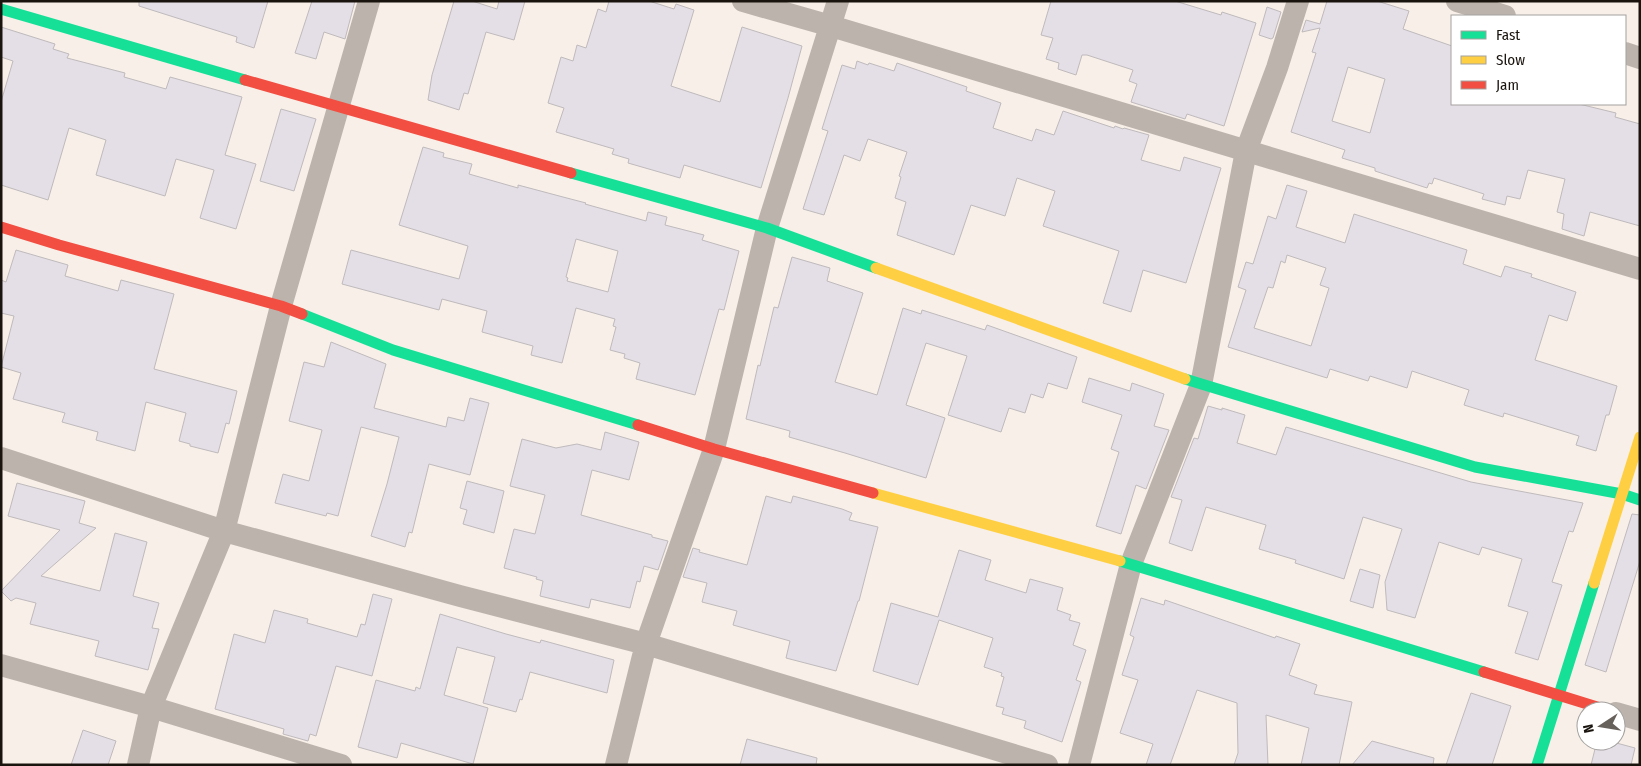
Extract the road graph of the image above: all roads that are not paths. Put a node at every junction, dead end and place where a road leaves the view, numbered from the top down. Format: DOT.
graph roads {
  1 [pos="369,1"];
  2 [pos="743,1"];
  3 [pos="838,1"];
  4 [pos="1298,1"];
  5 [pos="1457,1"];
  6 [pos="1,9"];
  7 [pos="1502,15"];
  8 [pos="831,26"];
  9 [pos="1626,54"];
  10 [pos="1640,58"];
  11 [pos="338,106"];
  12 [pos="1246,151"];
  13 [pos="1,227"];
  14 [pos="767,228"];
  15 [pos="1640,269"];
  16 [pos="281,306"];
  17 [pos="1200,385"];
  18 [pos="1640,437"];
  19 [pos="714,448"];
  20 [pos="1,458"];
  21 [pos="1622,494"];
  22 [pos="1640,500"];
  23 [pos="224,531"];
  24 [pos="1131,564"];
  25 [pos="646,644"];
  26 [pos="1,665"];
  27 [pos="1558,696"];
  28 [pos="1576,701"];
  29 [pos="151,706"];
  30 [pos="1626,716"];
  31 [pos="1640,720"];
  32 [pos="138,765"];
  33 [pos="341,765"];
  34 [pos="616,765"];
  35 [pos="1047,765"];
  36 [pos="1079,765"];
  37 [pos="1536,765"];
  1 -- 11 [label="street"];
  2 -- 8 [label="street"];
  3 -- 8 [label="street"];
  4 -- 12 [label="street"];
  5 -- 7 [label="street"];
  6 -- 11 [label="street"];
  8 -- 12 [label="street"];
  8 -- 14 [label="street"];
  9 -- 10 [label="street"];
  11 -- 14 [label="street"];
  11 -- 16 [label="street"];
  12 -- 15 [label="street"];
  12 -- 17 [label="street"];
  13 -- 16 [label="street"];
  14 -- 17 [label="street"];
  14 -- 19 [label="street"];
  16 -- 19 [label="street"];
  16 -- 23 [label="street"];
  17 -- 21 [label="street"];
  17 -- 24 [label="street"];
  18 -- 21 [label="street"];
  19 -- 24 [label="street"];
  19 -- 25 [label="street"];
  20 -- 23 [label="street"];
  21 -- 22 [label="street"];
  21 -- 27 [label="street"];
  23 -- 25 [label="street"];
  23 -- 29 [label="street"];
  24 -- 27 [label="street"];
  24 -- 36 [label="street"];
  25 -- 34 [label="street"];
  25 -- 35 [label="street"];
  26 -- 29 [label="street"];
  27 -- 28 [label="street"];
  27 -- 37 [label="street"];
  29 -- 32 [label="street"];
  29 -- 33 [label="street"];
  30 -- 31 [label="street"];
}
